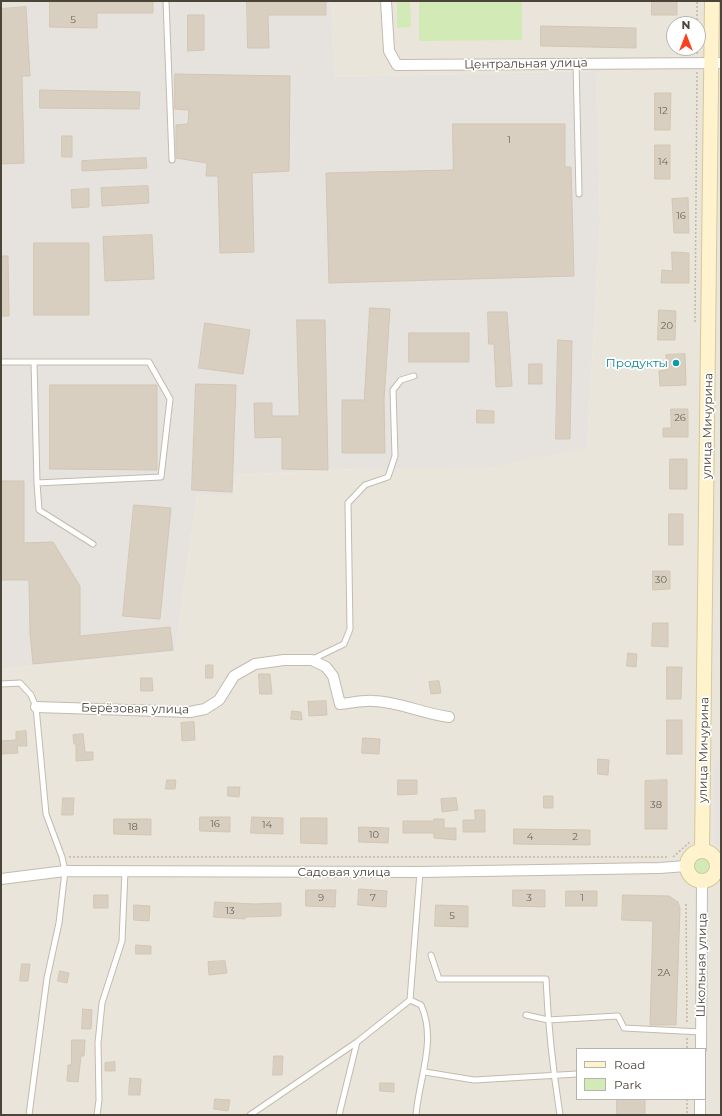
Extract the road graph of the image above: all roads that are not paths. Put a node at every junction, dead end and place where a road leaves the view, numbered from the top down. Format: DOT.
graph roads {
  1 [pos="166,1"];
  2 [pos="386,1"];
  3 [pos="712,1"];
  4 [pos="716,62"];
  5 [pos="576,64"];
  6 [pos="172,160"];
  7 [pos="579,194"];
  8 [pos="1,362"];
  9 [pos="34,362"];
  10 [pos="414,376"];
  11 [pos="37,483"];
  12 [pos="93,544"];
  13 [pos="312,660"];
  14 [pos="1,684"];
  15 [pos="36,707"];
  16 [pos="449,717"];
  17 [pos="702,850"];
  18 [pos="686,866"];
  19 [pos="719,866"];
  20 [pos="125,870"];
  21 [pos="65,871"];
  22 [pos="420,872"];
  23 [pos="1,880"];
  24 [pos="702,881"];
  25 [pos="431,954"];
  26 [pos="410,1000"];
  27 [pos="526,1016"];
  28 [pos="548,1020"];
  29 [pos="701,1032"];
  30 [pos="357,1042"];
  31 [pos="701,1048"];
  32 [pos="424,1072"];
  33 [pos="576,1074"];
  34 [pos="554,1075"];
  35 [pos="700,1100"];
  36 [pos="29,1115"];
  37 [pos="97,1115"];
  38 [pos="250,1115"];
  39 [pos="339,1115"];
  40 [pos="416,1115"];
  41 [pos="560,1115"];
  42 [pos="700,1115"];
  1 -- 6 [label="lane"];
  2 -- 5 [label="street, Центральная улица"];
  3 -- 4 [label="street, улица Мичурина"];
  4 -- 5 [label="street, Центральная улица"];
  4 -- 17 [label="street, улица Мичурина"];
  5 -- 7 [label="lane"];
  8 -- 9 [label="lane"];
  9 -- 11 [label="lane"];
  9 -- 11 [label="lane"];
  10 -- 13 [label="lane"];
  11 -- 12 [label="lane"];
  13 -- 15 [label="street, Берёзовая улица"];
  13 -- 16 [label="street"];
  14 -- 15 [label="lane"];
  15 -- 21 [label="lane"];
  17 -- 18 [label="street"];
  17 -- 19 [label="street"];
  18 -- 22 [label="street, Садовая улица"];
  18 -- 24 [label="street"];
  19 -- 24 [label="street"];
  20 -- 21 [label="street, Садовая улица"];
  20 -- 22 [label="street, Садовая улица"];
  20 -- 37 [label="lane"];
  21 -- 23 [label="street, Садовая улица"];
  21 -- 36 [label="lane"];
  22 -- 26 [label="lane"];
  24 -- 29 [label="street, Школьная улица"];
  25 -- 28 [label="lane"];
  26 -- 30 [label="lane"];
  26 -- 32 [label="lane"];
  27 -- 28 [label="lane"];
  28 -- 29 [label="lane"];
  28 -- 34 [label="lane"];
  29 -- 31 [label="street, Школьная улица"];
  30 -- 38 [label="lane"];
  30 -- 39 [label="lane"];
  32 -- 34 [label="lane"];
  32 -- 40 [label="lane"];
  33 -- 34 [label="lane"];
  34 -- 41 [label="lane"];
  35 -- 42 [label="street"];
}
